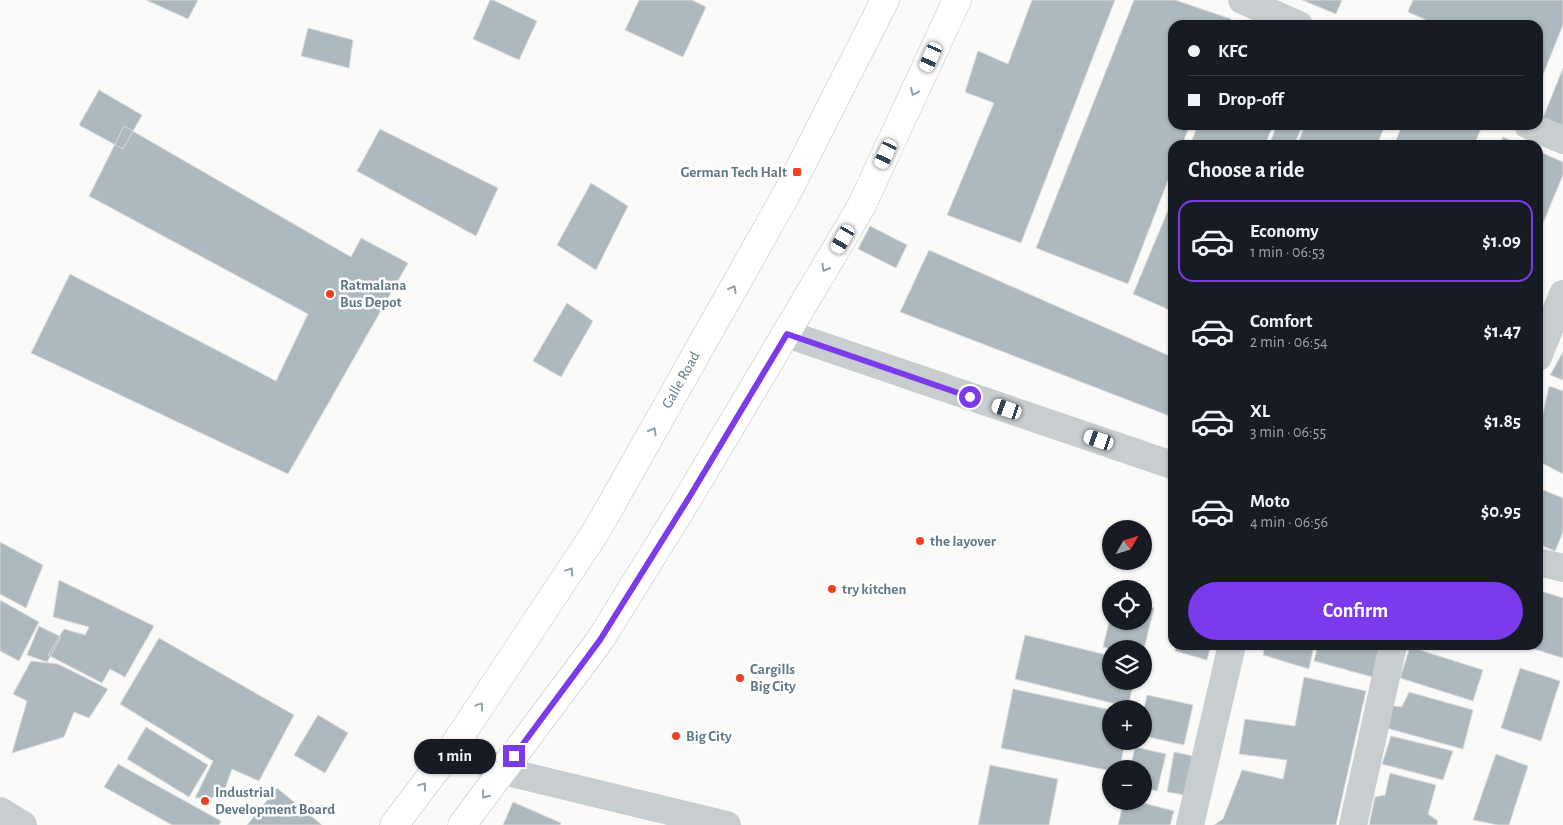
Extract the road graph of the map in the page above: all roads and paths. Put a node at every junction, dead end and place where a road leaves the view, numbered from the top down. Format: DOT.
graph roads {
  1 [pos="885,0"];
  2 [pos="1242,0"];
  3 [pos="951,2"];
  4 [pos="1288,20"];
  5 [pos="1540,130"];
  6 [pos="1563,140"];
  7 [pos="1563,295"];
  8 [pos="787,334"];
  9 [pos="1543,345"];
  10 [pos="1168,465"];
  11 [pos="1543,563"];
  12 [pos="1563,568"];
  13 [pos="1231,650"];
  14 [pos="1392,650"];
  15 [pos="453,746"];
  16 [pos="504,771"];
  17 [pos="0,811"];
  18 [pos="23,825"];
  19 [pos="394,825"];
  20 [pos="462,825"];
  21 [pos="727,825"];
  22 [pos="1190,825"];
  23 [pos="1353,825"];
  15 -- 1 [label="highway, Galle Road, one-way"];
  2 -- 4 [label="street"];
  3 -- 8 [label="highway, one-way"];
  5 -- 6 [label="street"];
  7 -- 9 [label="street"];
  8 -- 10 [label="street"];
  8 -- 16 [label="highway"];
  11 -- 12 [label="street"];
  13 -- 22 [label="street"];
  14 -- 23 [label="street"];
  15 -- 16 [label="street"];
  19 -- 15 [label="highway, Galle Road, one-way"];
  16 -- 20 [label="highway, one-way"];
  16 -- 21 [label="street"];
  17 -- 18 [label="street"];
}
